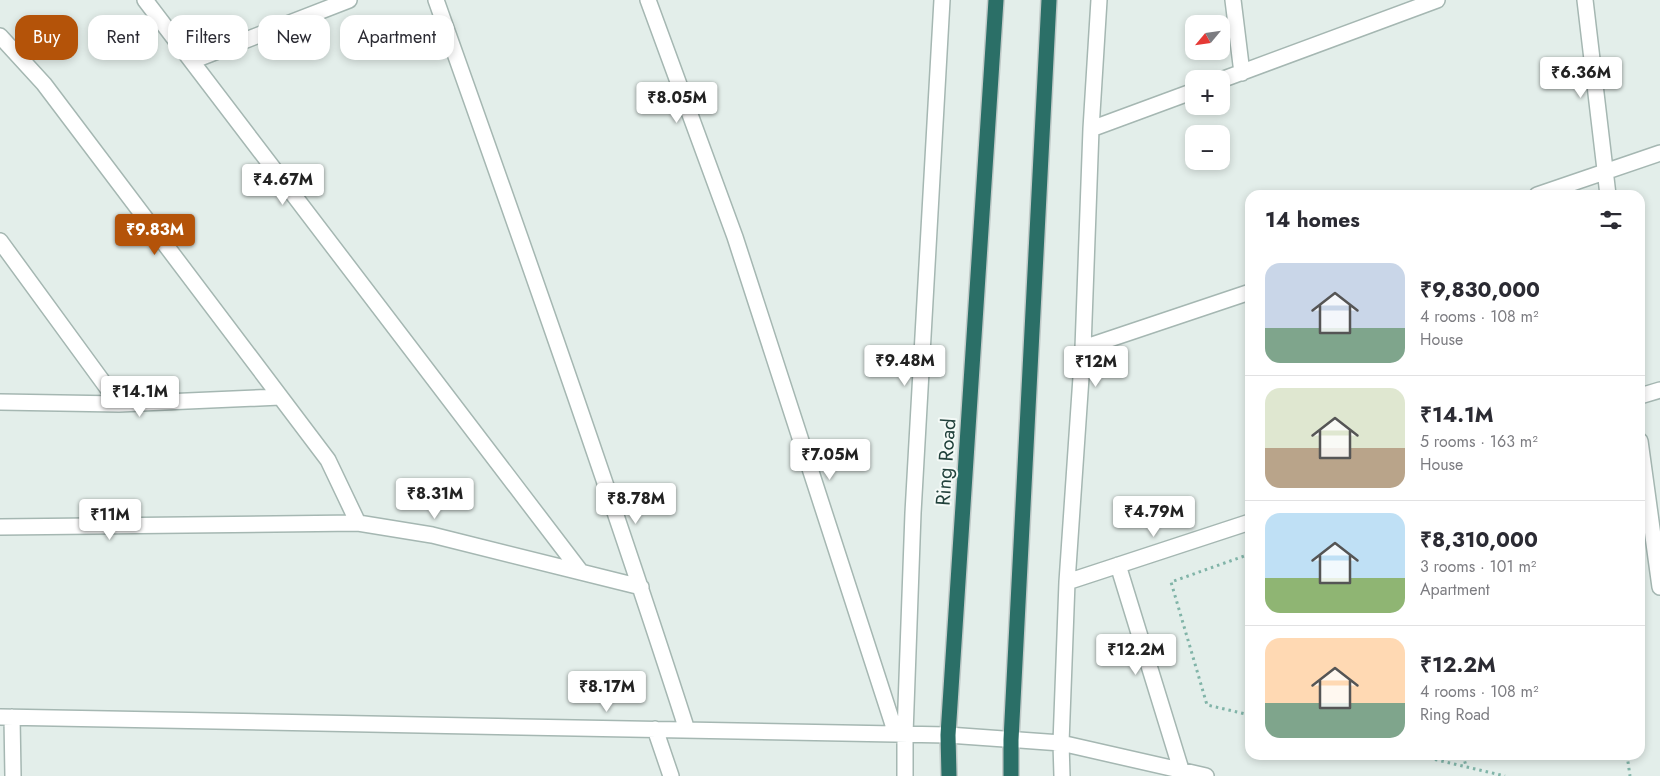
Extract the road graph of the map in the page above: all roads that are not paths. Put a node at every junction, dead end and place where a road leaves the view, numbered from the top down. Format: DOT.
graph roads {
  1 [pos="145,0"];
  2 [pos="349,0"];
  3 [pos="436,0"];
  4 [pos="648,0"];
  5 [pos="942,0"];
  6 [pos="996,0"];
  7 [pos="1049,0"];
  8 [pos="1099,0"];
  9 [pos="1233,0"];
  10 [pos="1437,0"];
  11 [pos="1585,0"];
  12 [pos="1404,6"];
  13 [pos="0,36"];
  14 [pos="192,61"];
  15 [pos="1242,73"];
  16 [pos="1230,77"];
  17 [pos="1185,94"];
  18 [pos="1091,129"];
  19 [pos="1660,153"];
  20 [pos="1605,172"];
  21 [pos="1552,190"];
  22 [pos="1607,190"];
  23 [pos="0,241"];
  24 [pos="1245,294"];
  25 [pos="1083,348"];
  26 [pos="1660,390"];
  27 [pos="1645,394"];
  28 [pos="280,397"];
  29 [pos="0,402"];
  30 [pos="119,404"];
  31 [pos="1645,478"];
  32 [pos="358,523"];
  33 [pos="1245,524"];
  34 [pos="0,527"];
  35 [pos="1118,565"];
  36 [pos="581,572"];
  37 [pos="1067,582"];
  38 [pos="641,587"];
  39 [pos="1660,587"];
  40 [pos="6,717"];
  41 [pos="655,729"];
  42 [pos="687,730"];
  43 [pos="900,734"];
  44 [pos="948,735"];
  45 [pos="1011,740"];
  46 [pos="1061,743"];
  47 [pos="1182,773"];
  48 [pos="13,776"];
  49 [pos="671,776"];
  50 [pos="905,776"];
  51 [pos="948,776"];
  52 [pos="1012,776"];
  53 [pos="1062,776"];
  54 [pos="1206,776"];
  1 -- 14 [label="street"];
  2 -- 14 [label="street"];
  3 -- 38 [label="street"];
  4 -- 43 [label="street"];
  5 -- 43 [label="street"];
  6 -- 44 [label="highway, Ring Road"];
  7 -- 45 [label="highway"];
  8 -- 18 [label="street"];
  9 -- 15 [label="street"];
  10 -- 12 [label="street"];
  11 -- 20 [label="street"];
  12 -- 15 [label="street"];
  13 -- 28 [label="street"];
  14 -- 36 [label="street"];
  15 -- 16 [label="street"];
  17 -- 18 [label="street"];
  18 -- 25 [label="street"];
  19 -- 20 [label="street"];
  20 -- 21 [label="street"];
  20 -- 22 [label="street"];
  23 -- 30 [label="street"];
  24 -- 25 [label="street"];
  25 -- 37 [label="street"];
  26 -- 27 [label="street"];
  28 -- 30 [label="street"];
  28 -- 32 [label="street"];
  29 -- 30 [label="street"];
  31 -- 39 [label="street"];
  32 -- 34 [label="street"];
  32 -- 36 [label="street"];
  33 -- 35 [label="street"];
  35 -- 37 [label="street"];
  35 -- 47 [label="street"];
  36 -- 38 [label="street"];
  37 -- 46 [label="street"];
  38 -- 42 [label="street"];
  40 -- 41 [label="street"];
  40 -- 48 [label="street"];
  41 -- 42 [label="street"];
  41 -- 49 [label="street"];
  42 -- 43 [label="street"];
  43 -- 44 [label="street"];
  43 -- 50 [label="street"];
  44 -- 45 [label="street"];
  44 -- 51 [label="highway, Ring Road"];
  45 -- 46 [label="street"];
  45 -- 52 [label="highway"];
  46 -- 47 [label="street"];
  46 -- 53 [label="street"];
  47 -- 54 [label="street"];
}
